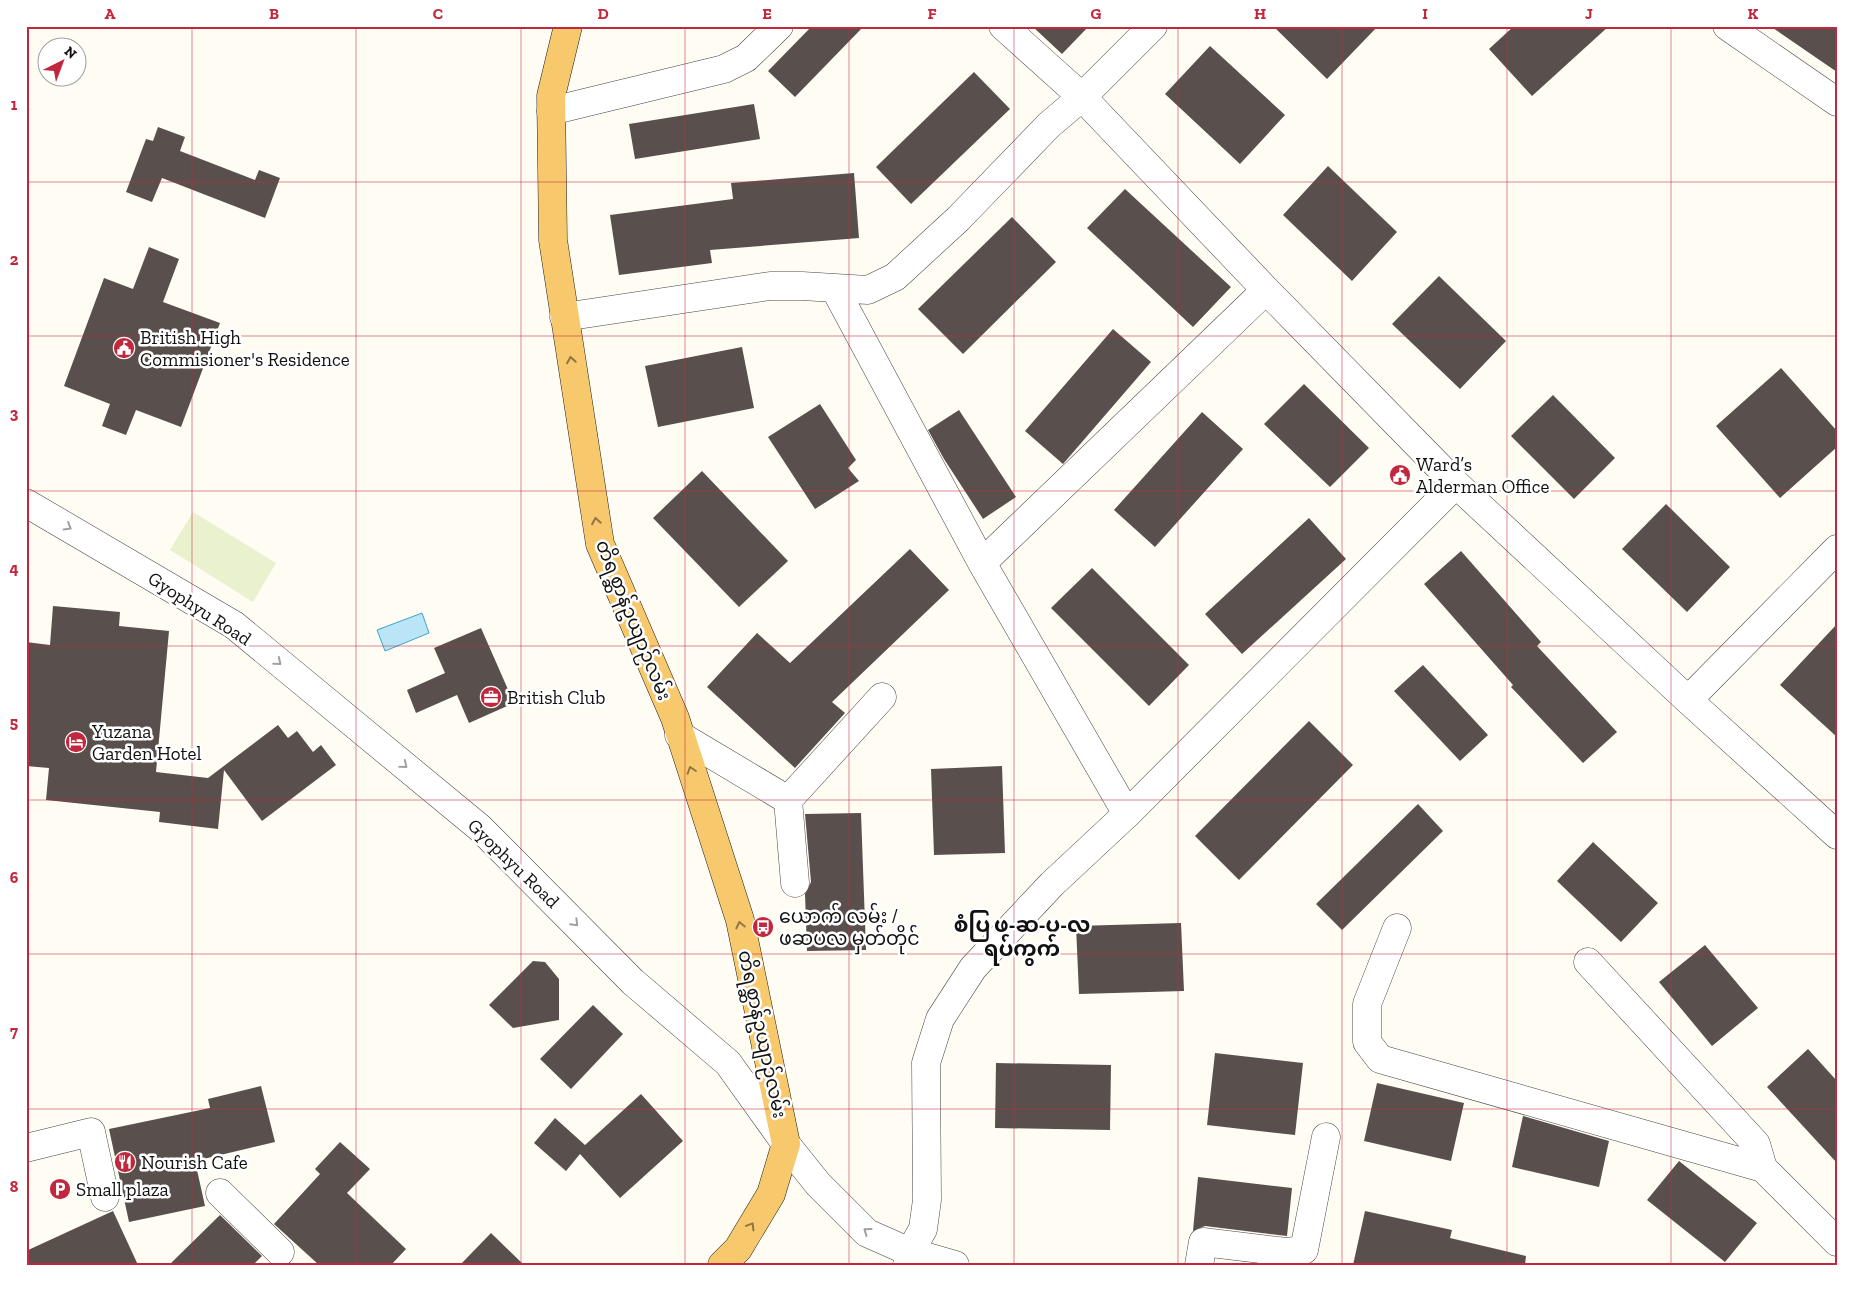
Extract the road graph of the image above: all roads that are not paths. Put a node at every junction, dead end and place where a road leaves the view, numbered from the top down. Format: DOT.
graph roads {
  1 [pos="568,26"];
  2 [pos="779,26"];
  3 [pos="1003,26"];
  4 [pos="1152,26"];
  5 [pos="1727,26"];
  6 [pos="1082,96"];
  7 [pos="1837,102"];
  8 [pos="551,111"];
  9 [pos="835,289"];
  10 [pos="1266,290"];
  11 [pos="564,318"];
  12 [pos="1456,484"];
  13 [pos="26,503"];
  14 [pos="1837,549"];
  15 [pos="982,563"];
  16 [pos="882,697"];
  17 [pos="1688,700"];
  18 [pos="680,735"];
  19 [pos="788,800"];
  20 [pos="1127,814"];
  21 [pos="1837,835"];
  22 [pos="795,882"];
  23 [pos="1397,928"];
  24 [pos="1588,962"];
  25 [pos="1326,1137"];
  26 [pos="786,1144"];
  27 [pos="26,1148"];
  28 [pos="1764,1168"];
  29 [pos="220,1193"];
  30 [pos="105,1197"];
  31 [pos="1837,1242"];
  32 [pos="909,1258"];
  33 [pos="281,1261"];
  34 [pos="722,1265"];
  35 [pos="955,1265"];
  36 [pos="1200,1265"];
  1 -- 8 [label="main road, တိရစ္ဆာန်ဥယျာဉ်လမ်း"];
  2 -- 8 [label="street"];
  3 -- 6 [label="street"];
  4 -- 6 [label="street"];
  5 -- 7 [label="street"];
  6 -- 9 [label="street"];
  6 -- 10 [label="street"];
  8 -- 11 [label="main road, တိရစ္ဆာန်ဥယျာဉ်လမ်း"];
  9 -- 11 [label="street"];
  9 -- 15 [label="street"];
  10 -- 12 [label="street"];
  10 -- 15 [label="street"];
  18 -- 11 [label="main road, တိရစ္ဆာန်ဥယျာဉ်လမ်း, one-way"];
  12 -- 17 [label="street"];
  12 -- 20 [label="street"];
  13 -- 26 [label="street, Gyophyu Road, one-way"];
  14 -- 17 [label="street"];
  15 -- 20 [label="street"];
  16 -- 19 [label="street"];
  17 -- 21 [label="street"];
  18 -- 19 [label="street"];
  26 -- 18 [label="main road, တိရစ္ဆာန်ဥယျာဉ်လမ်း, one-way"];
  19 -- 22 [label="street"];
  20 -- 32 [label="street"];
  23 -- 28 [label="street"];
  24 -- 28 [label="street"];
  25 -- 36 [label="street"];
  32 -- 26 [label="street, Gyophyu Road, one-way"];
  34 -- 26 [label="main road, one-way"];
  27 -- 30 [label="street"];
  28 -- 31 [label="street"];
  29 -- 33 [label="street"];
  32 -- 35 [label="street, Gyophyu Road"];
}
